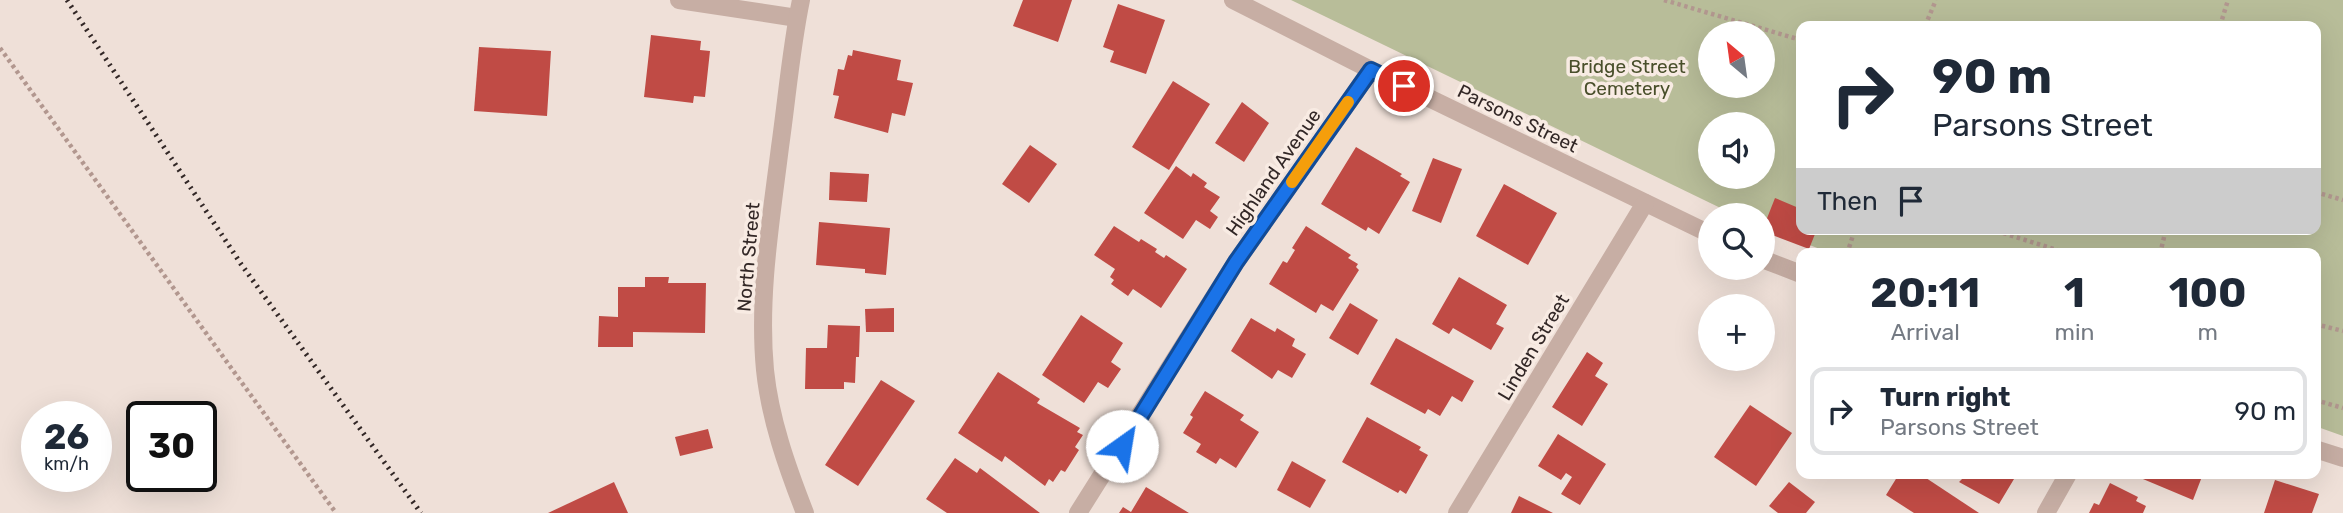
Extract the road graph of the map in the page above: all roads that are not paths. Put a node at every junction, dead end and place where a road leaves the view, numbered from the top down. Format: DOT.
graph roads {
  1 [pos="679,0"];
  2 [pos="801,0"];
  3 [pos="1233,0"];
  4 [pos="797,18"];
  5 [pos="1371,70"];
  6 [pos="1645,204"];
  7 [pos="1698,228"];
  8 [pos="1775,264"];
  9 [pos="1796,272"];
  10 [pos="2321,451"];
  11 [pos="2343,458"];
  12 [pos="2065,479"];
  13 [pos="805,513"];
  14 [pos="1078,513"];
  15 [pos="1457,513"];
  16 [pos="2046,513"];
  1 -- 4 [label="street"];
  2 -- 4 [label="street, North Street"];
  3 -- 5 [label="street, Parsons Street"];
  4 -- 13 [label="street, North Street"];
  5 -- 6 [label="street, Parsons Street"];
  5 -- 14 [label="street, Highland Avenue"];
  6 -- 7 [label="street, Parsons Street"];
  6 -- 15 [label="street, Linden Street"];
  8 -- 9 [label="street"];
  10 -- 11 [label="street"];
  12 -- 16 [label="street"];
}
